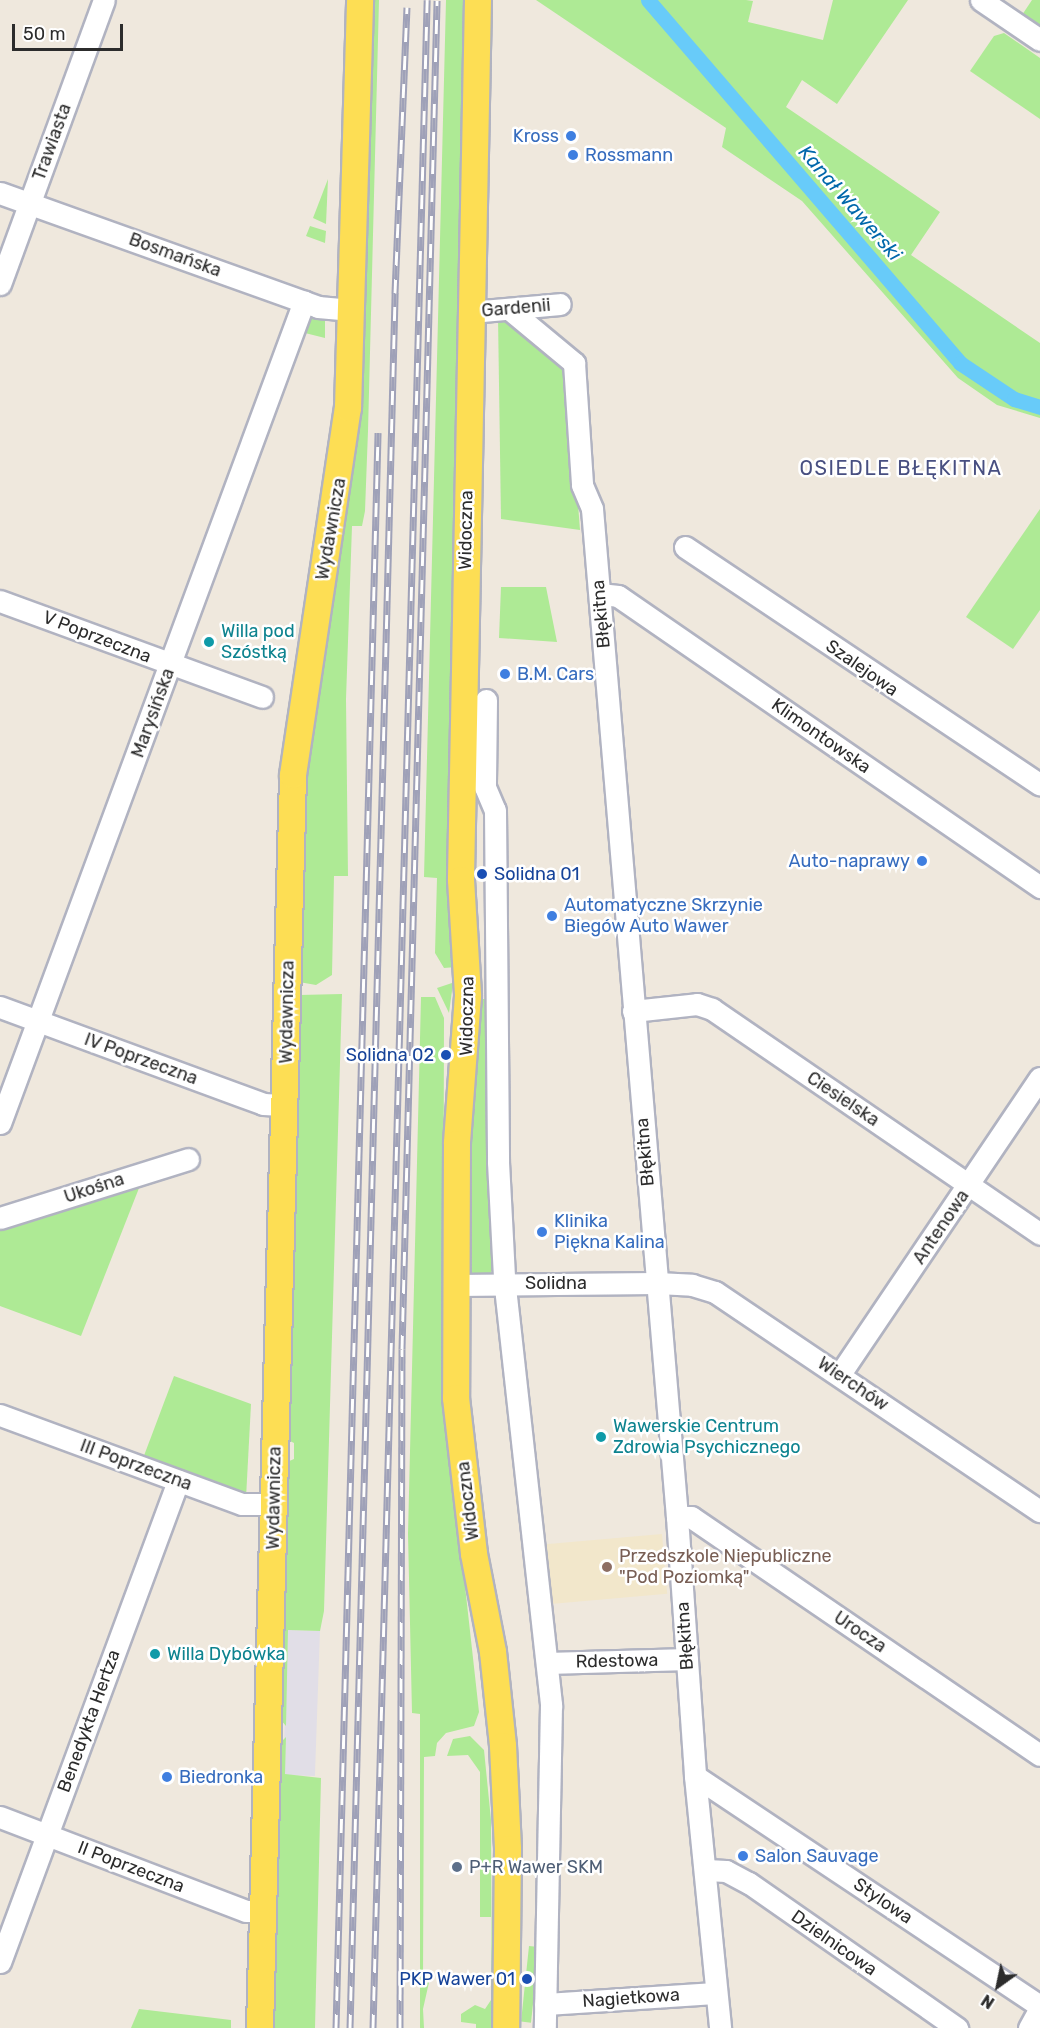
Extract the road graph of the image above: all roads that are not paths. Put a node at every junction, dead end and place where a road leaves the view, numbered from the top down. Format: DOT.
graph roads {
  1 [pos="104,0"];
  2 [pos="360,0"];
  3 [pos="478,0"];
  4 [pos="981,0"];
  5 [pos="1040,40"];
  6 [pos="0,193"];
  7 [pos="30,204"];
  8 [pos="0,284"];
  9 [pos="304,301"];
  10 [pos="560,303"];
  11 [pos="509,309"];
  12 [pos="352,310"];
  13 [pos="471,312"];
  14 [pos="685,547"];
  15 [pos="600,594"];
  16 [pos="0,601"];
  17 [pos="171,664"];
  18 [pos="262,697"];
  19 [pos="486,700"];
  20 [pos="1040,785"];
  21 [pos="1040,887"];
  22 [pos="0,1007"];
  23 [pos="633,1011"];
  24 [pos="38,1021"];
  25 [pos="1040,1078"];
  26 [pos="284,1105"];
  27 [pos="0,1123"];
  28 [pos="188,1159"];
  29 [pos="969,1185"];
  30 [pos="0,1218"];
  31 [pos="1040,1234"];
  32 [pos="657,1283"];
  33 [pos="504,1284"];
  34 [pos="456,1285"];
  35 [pos="840,1374"];
  36 [pos="0,1415"];
  37 [pos="178,1481"];
  38 [pos="274,1504"];
  39 [pos="1040,1510"];
  40 [pos="677,1517"];
  41 [pos="687,1659"];
  42 [pos="548,1663"];
  43 [pos="1040,1755"];
  44 [pos="695,1776"];
  45 [pos="0,1817"];
  46 [pos="47,1835"];
  47 [pos="706,1870"];
  48 [pos="263,1911"];
  49 [pos="0,1962"];
  50 [pos="716,1993"];
  51 [pos="545,2004"];
  52 [pos="1040,2007"];
  53 [pos="260,2028"];
  54 [pos="506,2028"];
  55 [pos="545,2028"];
  56 [pos="720,2028"];
  57 [pos="957,2028"];
  58 [pos="1029,2028"];
  1 -- 7 [label="street, Trawiasta"];
  2 -- 12 [label="main road, Wydawnicza"];
  3 -- 13 [label="main road, Widoczna"];
  4 -- 5 [label="street"];
  6 -- 7 [label="street, Bosmańska"];
  7 -- 8 [label="street, Trawiasta"];
  7 -- 9 [label="street, Bosmańska"];
  9 -- 12 [label="street, Bosmańska"];
  9 -- 17 [label="street, Marysińska"];
  10 -- 11 [label="street, Gardenii"];
  11 -- 13 [label="street, Gardenii"];
  11 -- 15 [label="street, Błękitna"];
  12 -- 26 [label="main road, Wydawnicza"];
  13 -- 34 [label="main road, Widoczna"];
  14 -- 20 [label="street, Szalejowa"];
  15 -- 21 [label="street, Klimontowska"];
  15 -- 23 [label="street, Błękitna"];
  16 -- 17 [label="street, V Poprzeczna"];
  17 -- 18 [label="street, V Poprzeczna"];
  17 -- 24 [label="street, Marysińska"];
  19 -- 33 [label="street, Widoczna"];
  22 -- 24 [label="street, IV Poprzeczna"];
  23 -- 29 [label="street, Ciesielska"];
  23 -- 32 [label="street, Błękitna"];
  24 -- 26 [label="street, IV Poprzeczna"];
  24 -- 27 [label="street, Marysińska"];
  25 -- 29 [label="street, Antenowa"];
  26 -- 38 [label="main road, Wydawnicza"];
  28 -- 30 [label="street, Ukośna"];
  29 -- 31 [label="street, Ciesielska"];
  29 -- 35 [label="street, Antenowa"];
  32 -- 33 [label="street, Solidna"];
  32 -- 35 [label="street, Wierchów"];
  32 -- 40 [label="street, Błękitna"];
  33 -- 34 [label="street, Solidna"];
  33 -- 42 [label="street, Widoczna"];
  34 -- 54 [label="main road, Widoczna"];
  35 -- 39 [label="street, Wierchów"];
  36 -- 37 [label="street, III Poprzeczna"];
  37 -- 38 [label="street, III Poprzeczna"];
  37 -- 46 [label="street, Benedykta Hertza"];
  38 -- 48 [label="main road, Wydawnicza"];
  40 -- 41 [label="street, Błękitna"];
  40 -- 43 [label="street, Urocza"];
  41 -- 42 [label="street, Rdestowa"];
  41 -- 44 [label="street, Błękitna"];
  42 -- 51 [label="street, Widoczna"];
  44 -- 47 [label="street, Błękitna"];
  44 -- 52 [label="street, Stylowa"];
  45 -- 46 [label="street, II Poprzeczna"];
  46 -- 48 [label="street, II Poprzeczna"];
  46 -- 49 [label="street, Benedykta Hertza"];
  47 -- 50 [label="street, Błękitna"];
  47 -- 57 [label="street, Dzielnicowa"];
  48 -- 53 [label="main road, Wydawnicza"];
  50 -- 51 [label="street, Nagietkowa"];
  50 -- 56 [label="street, Błękitna"];
  51 -- 55 [label="street, Widoczna"];
  52 -- 58 [label="street"];
}
